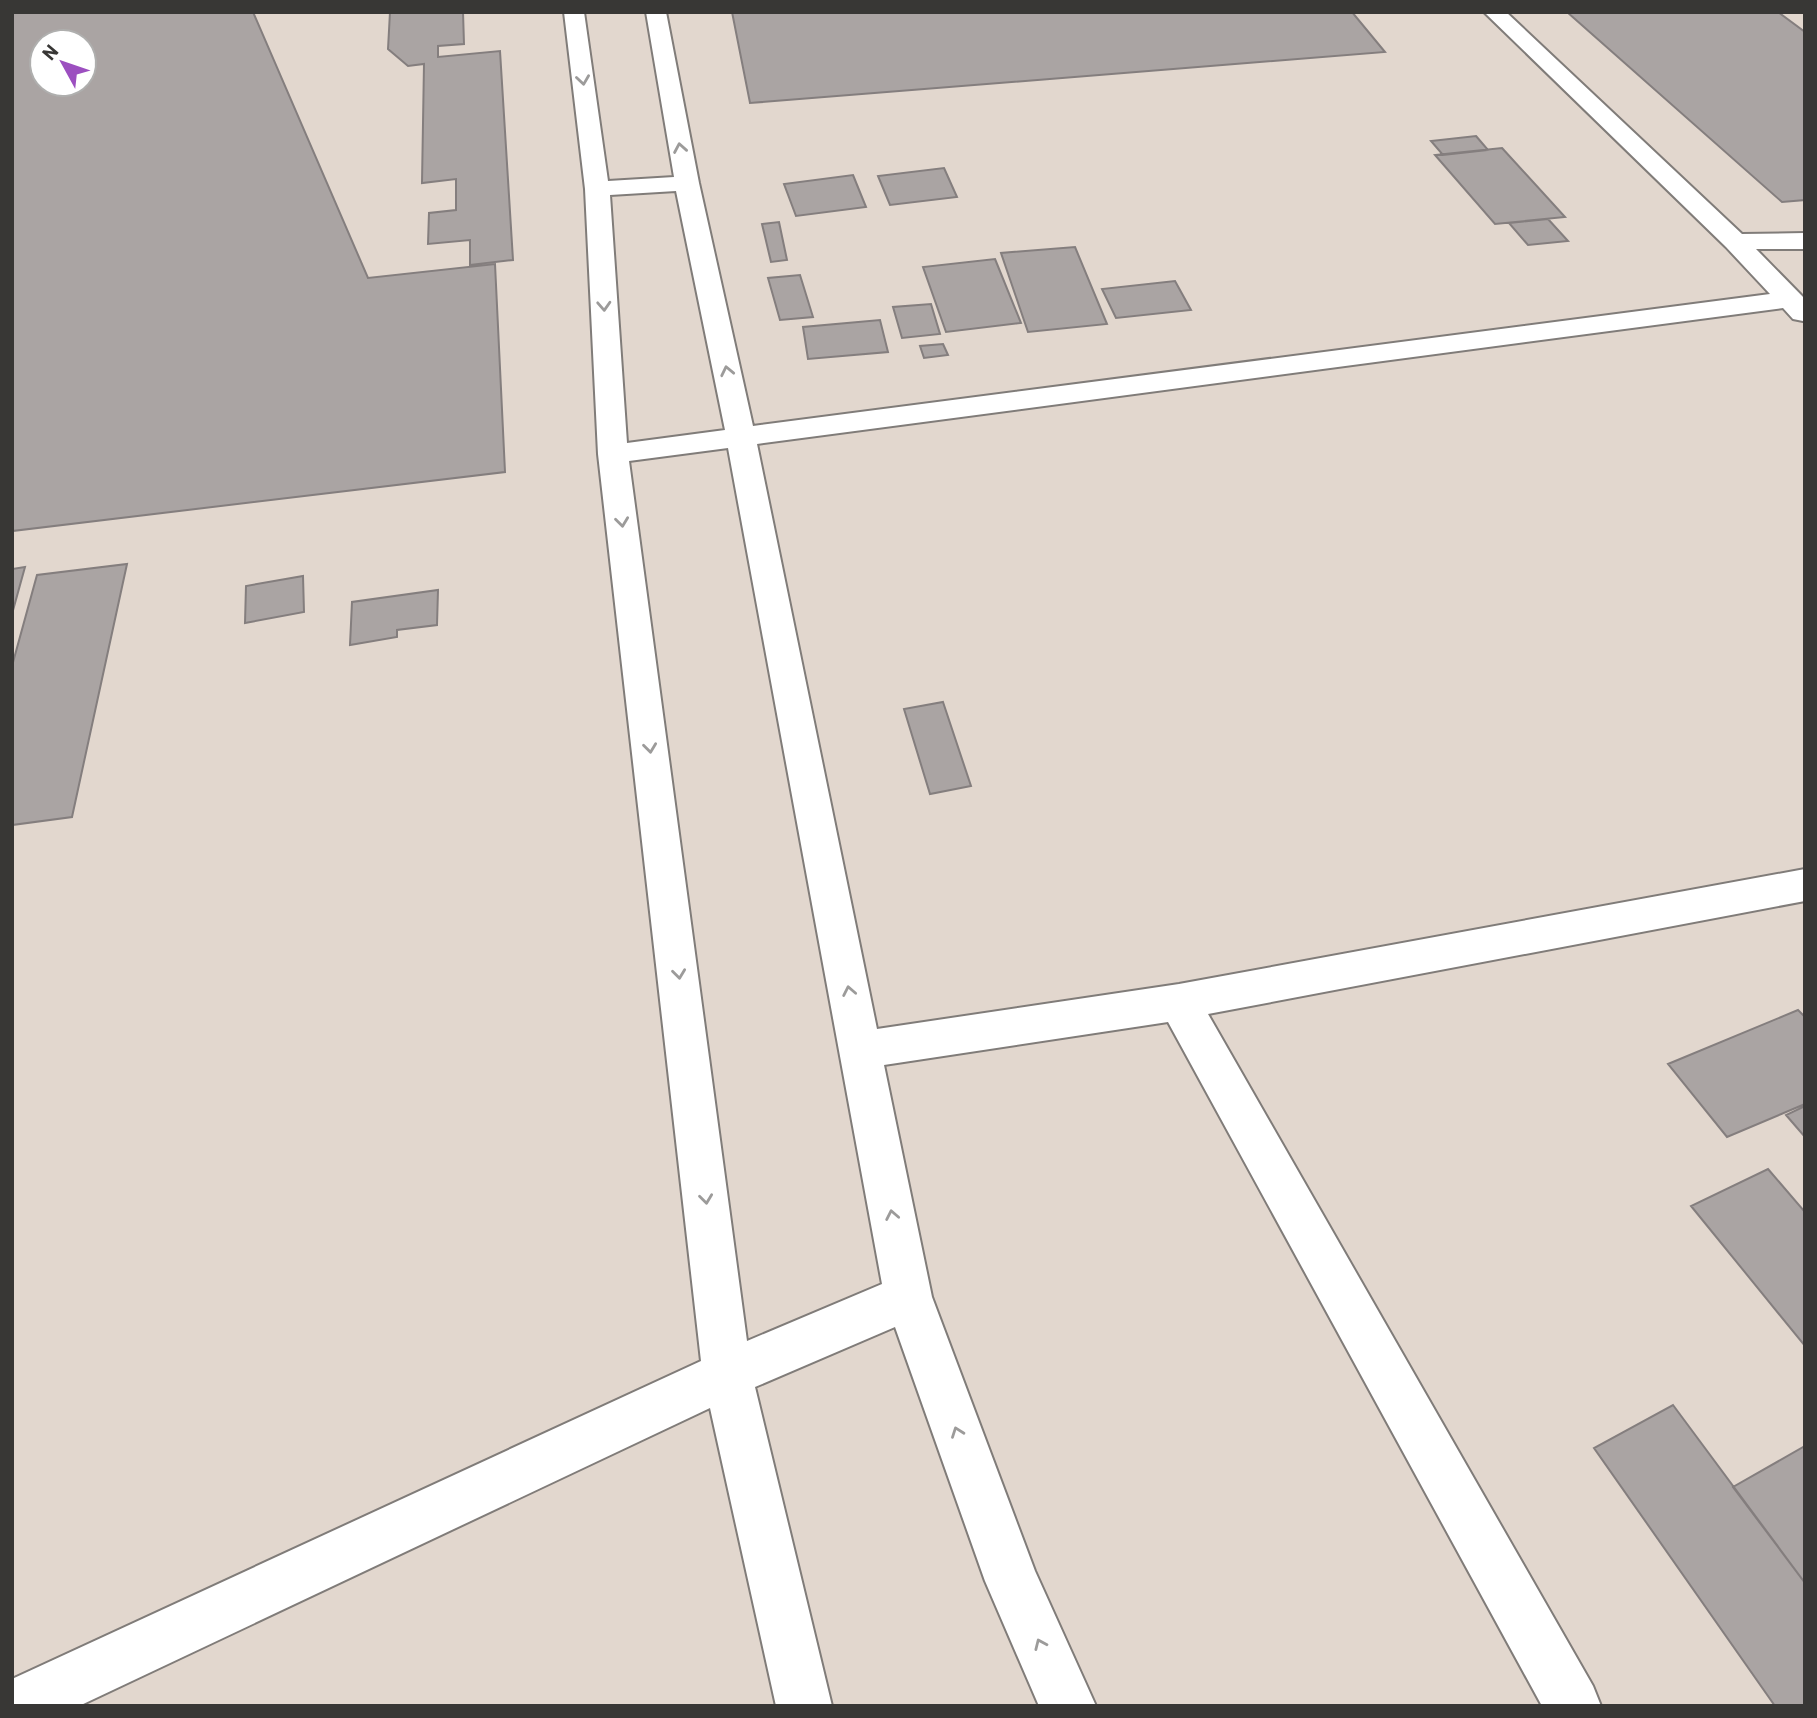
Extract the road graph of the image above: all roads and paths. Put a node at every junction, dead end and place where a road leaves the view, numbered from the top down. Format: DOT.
graph roads {
  1 [pos="574,12"];
  2 [pos="656,12"];
  3 [pos="1493,12"];
  4 [pos="687,183"];
  5 [pos="597,190"];
  6 [pos="1805,241"];
  7 [pos="1735,242"];
  8 [pos="1797,307"];
  9 [pos="741,438"];
  10 [pos="613,454"];
  11 [pos="1805,885"];
  12 [pos="1179,1002"];
  13 [pos="860,1050"];
  14 [pos="908,1297"];
  15 [pos="727,1374"];
  16 [pos="17,1706"];
  17 [pos="804,1706"];
  18 [pos="1068,1706"];
  19 [pos="1573,1706"];
  1 -- 5 [label="lane, one-way"];
  4 -- 2 [label="lane, one-way"];
  3 -- 7 [label="lane"];
  4 -- 5 [label="lane"];
  9 -- 4 [label="lane, one-way"];
  5 -- 10 [label="lane, one-way"];
  6 -- 7 [label="lane"];
  7 -- 8 [label="lane"];
  8 -- 9 [label="lane"];
  9 -- 10 [label="lane"];
  13 -- 9 [label="lane, one-way"];
  10 -- 15 [label="lane, one-way"];
  11 -- 12 [label="lane"];
  12 -- 13 [label="lane"];
  12 -- 19 [label="lane"];
  14 -- 13 [label="lane, one-way"];
  14 -- 15 [label="lane"];
  18 -- 14 [label="lane, one-way"];
  15 -- 16 [label="lane"];
  15 -- 17 [label="lane"];
}
